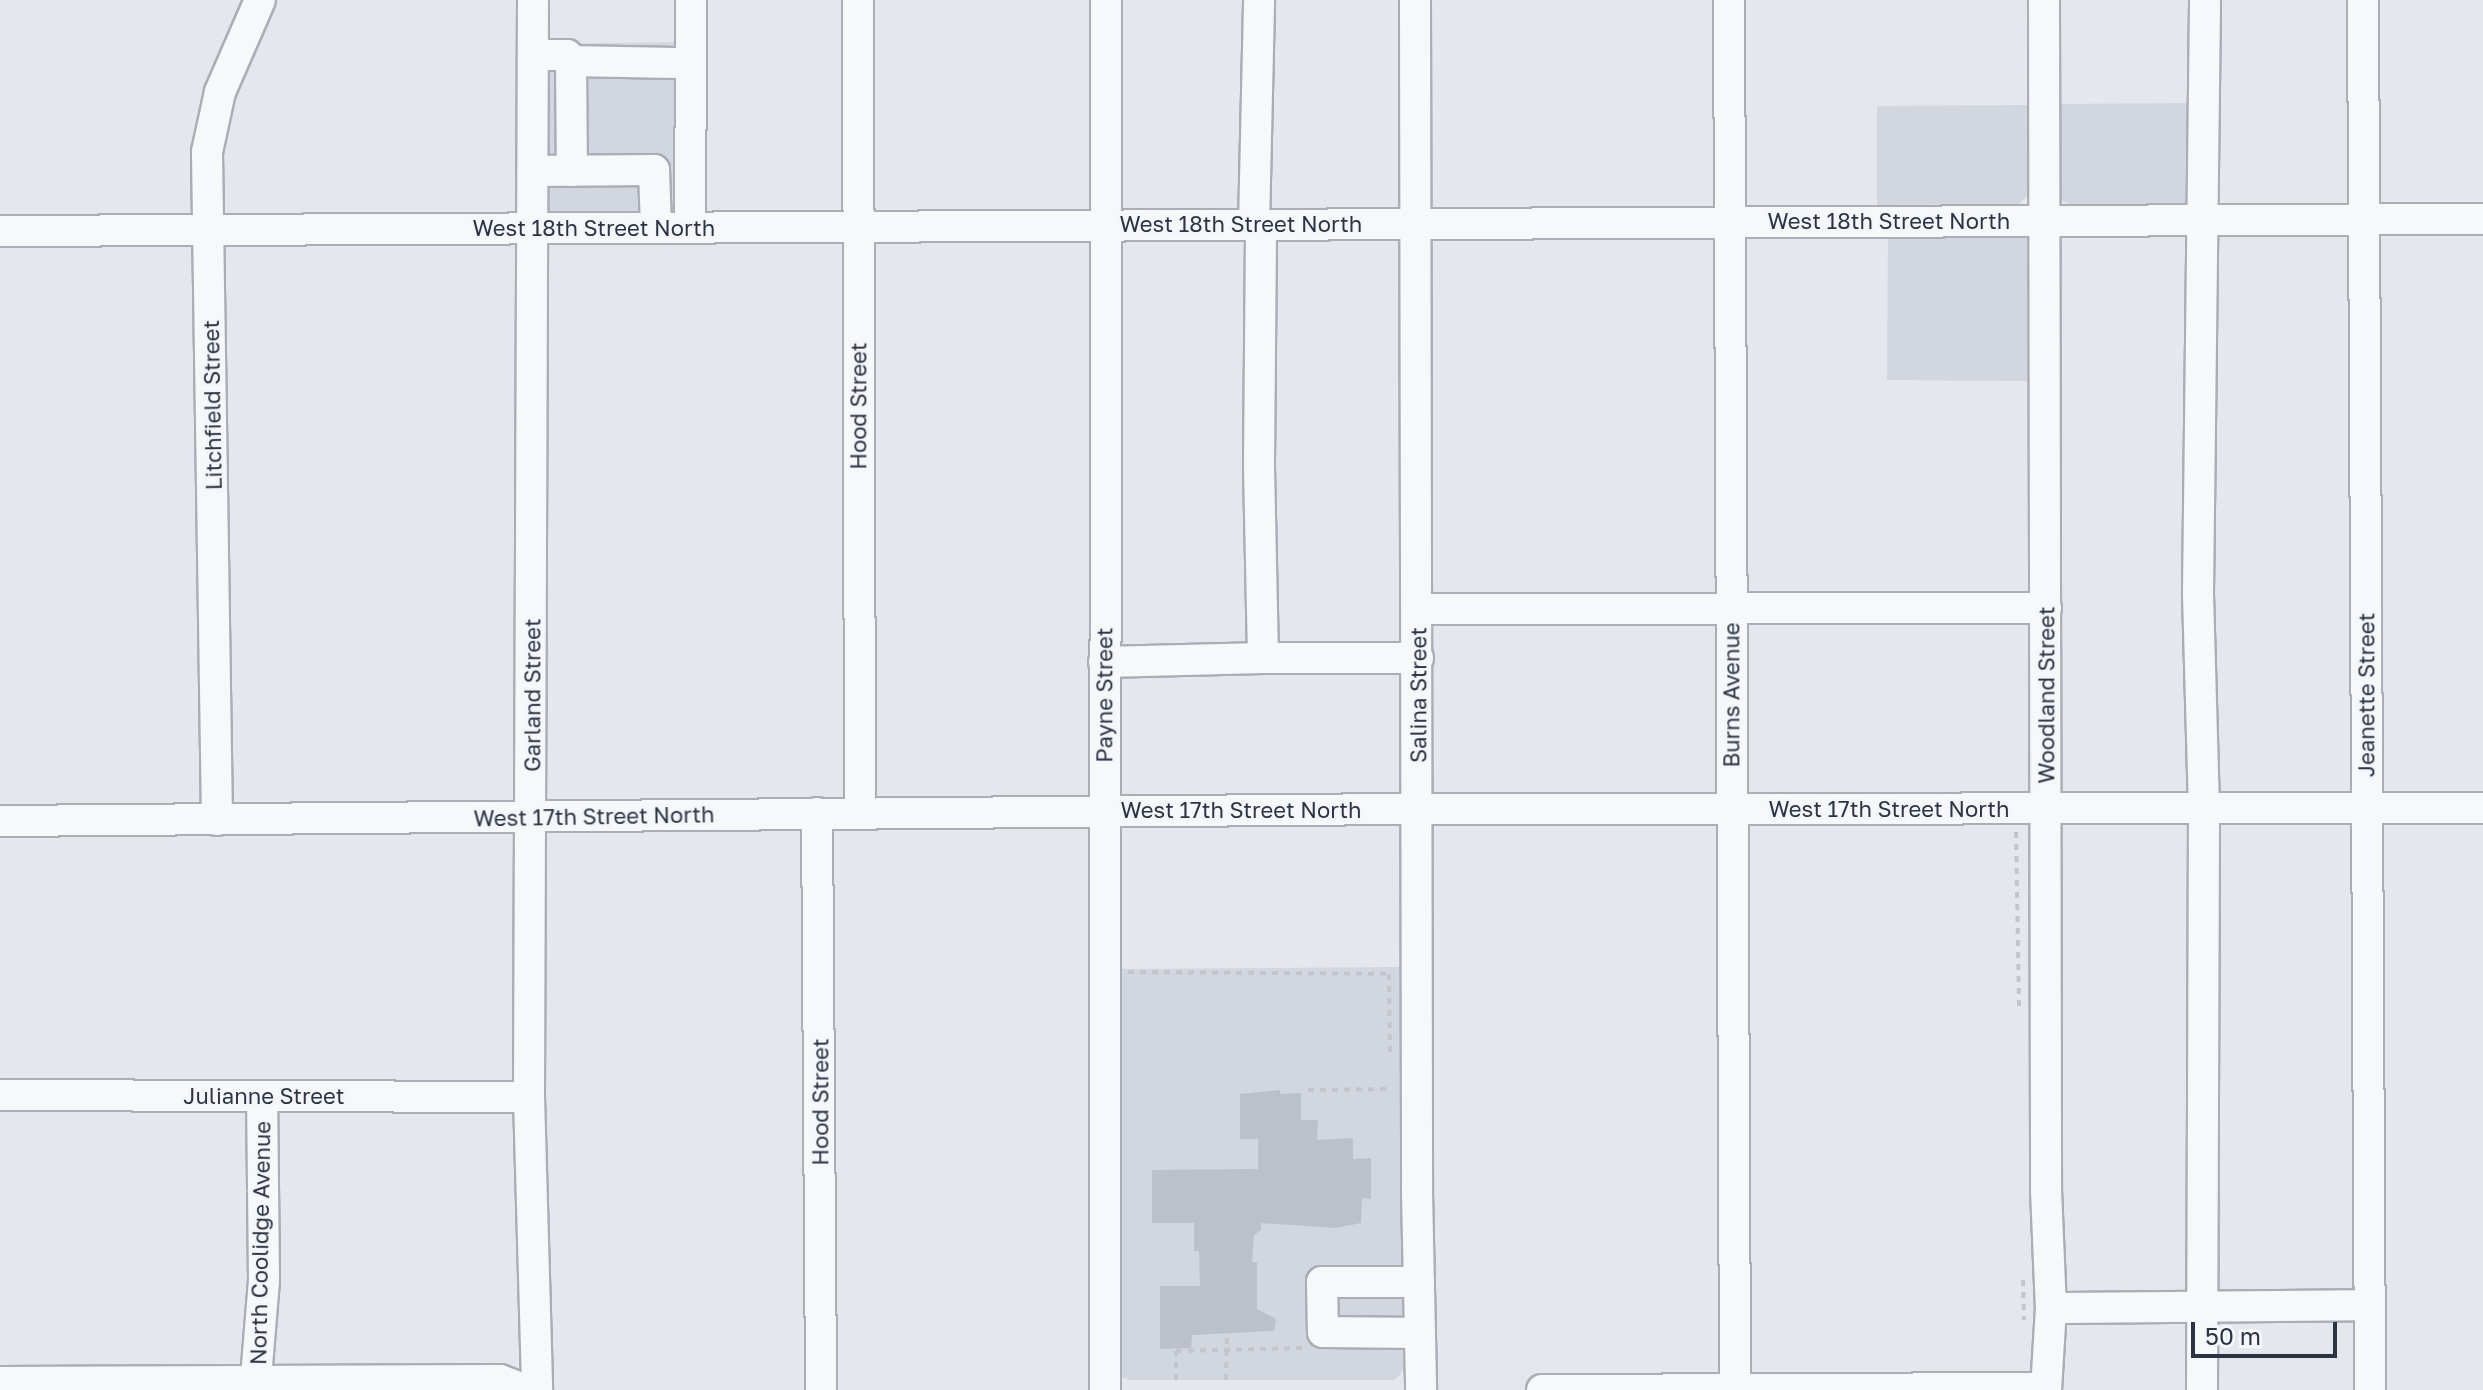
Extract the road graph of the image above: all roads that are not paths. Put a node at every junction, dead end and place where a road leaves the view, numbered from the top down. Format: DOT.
graph roads {
  1 [pos="260,0"];
  2 [pos="533,0"];
  3 [pos="691,0"];
  4 [pos="858,0"];
  5 [pos="1106,0"];
  6 [pos="1259,0"];
  7 [pos="1415,0"];
  8 [pos="1729,0"];
  9 [pos="2044,0"];
  10 [pos="2205,0"];
  11 [pos="2363,0"];
  12 [pos="533,55"];
  13 [pos="571,61"];
  14 [pos="674,63"];
  15 [pos="533,171"];
  16 [pos="572,171"];
  17 [pos="2365,219"];
  18 [pos="2483,219"];
  19 [pos="2205,220"];
  20 [pos="2045,221"];
  21 [pos="1729,222"];
  22 [pos="1258,224"];
  23 [pos="1417,224"];
  24 [pos="1105,225"];
  25 [pos="858,227"];
  26 [pos="533,228"];
  27 [pos="656,228"];
  28 [pos="690,228"];
  29 [pos="210,230"];
  30 [pos="0,231"];
  31 [pos="2046,608"];
  32 [pos="1418,609"];
  33 [pos="1731,609"];
  34 [pos="1263,658"];
  35 [pos="1418,658"];
  36 [pos="1104,662"];
  37 [pos="1732,808"];
  38 [pos="2366,808"];
  39 [pos="2483,808"];
  40 [pos="1419,809"];
  41 [pos="2204,809"];
  42 [pos="2047,810"];
  43 [pos="1104,811"];
  44 [pos="860,812"];
  45 [pos="817,813"];
  46 [pos="531,817"];
  47 [pos="217,820"];
  48 [pos="0,821"];
  49 [pos="0,1095"];
  50 [pos="262,1096"];
  51 [pos="529,1097"];
  52 [pos="1419,1282"];
  53 [pos="2370,1305"];
  54 [pos="2202,1307"];
  55 [pos="2051,1308"];
  56 [pos="1420,1333"];
  57 [pos="0,1382"];
  58 [pos="256,1385"];
  59 [pos="96,1386"];
  60 [pos="2046,1389"];
  61 [pos="526,1390"];
  62 [pos="537,1390"];
  63 [pos="821,1390"];
  64 [pos="1105,1390"];
  65 [pos="1421,1390"];
  66 [pos="1542,1390"];
  67 [pos="1735,1390"];
  68 [pos="2202,1390"];
  69 [pos="2370,1390"];
  1 -- 29 [label="street, Litchfield Street"];
  2 -- 12 [label="street, Garland Street"];
  3 -- 28 [label="street"];
  4 -- 25 [label="street, Hood Street"];
  5 -- 24 [label="street, Payne Street"];
  6 -- 22 [label="street"];
  7 -- 23 [label="street, Salina Street"];
  8 -- 21 [label="street, Burns Avenue"];
  9 -- 20 [label="street, Woodland Street"];
  10 -- 19 [label="street"];
  11 -- 17 [label="street, Jeanette Street"];
  12 -- 13 [label="street"];
  12 -- 15 [label="street, Garland Street"];
  13 -- 14 [label="street"];
  13 -- 16 [label="street"];
  15 -- 16 [label="street"];
  15 -- 26 [label="street, Garland Street"];
  16 -- 27 [label="street"];
  17 -- 18 [label="street, West 18th Street North"];
  17 -- 19 [label="street, West 18th Street North"];
  17 -- 38 [label="street, Jeanette Street"];
  19 -- 20 [label="street, West 18th Street North"];
  19 -- 41 [label="street"];
  20 -- 21 [label="street, West 18th Street North"];
  20 -- 31 [label="street, Woodland Street"];
  21 -- 23 [label="street, West 18th Street North"];
  21 -- 33 [label="street, Burns Avenue"];
  22 -- 23 [label="street, West 18th Street North"];
  22 -- 24 [label="street, West 18th Street North"];
  22 -- 34 [label="street"];
  23 -- 32 [label="street, Salina Street"];
  24 -- 25 [label="street, West 18th Street North"];
  24 -- 36 [label="street, Payne Street"];
  25 -- 28 [label="street, West 18th Street North"];
  25 -- 44 [label="street, Hood Street"];
  26 -- 27 [label="street, West 18th Street North"];
  26 -- 29 [label="street, West 18th Street North"];
  26 -- 46 [label="street, Garland Street"];
  27 -- 28 [label="street, West 18th Street North"];
  29 -- 30 [label="street, West 18th Street North"];
  29 -- 47 [label="street, Litchfield Street"];
  31 -- 33 [label="street"];
  31 -- 42 [label="street, Woodland Street"];
  32 -- 33 [label="street"];
  32 -- 35 [label="street, Salina Street"];
  33 -- 37 [label="street, Burns Avenue"];
  34 -- 35 [label="street"];
  34 -- 36 [label="street"];
  35 -- 40 [label="street, Salina Street"];
  36 -- 43 [label="street, Payne Street"];
  37 -- 40 [label="street, West 17th Street North"];
  37 -- 42 [label="street, West 17th Street North"];
  37 -- 67 [label="street, Burns Avenue"];
  38 -- 39 [label="street, West 17th Street North"];
  38 -- 41 [label="street, West 17th Street North"];
  38 -- 53 [label="street, Jeanette Street"];
  40 -- 43 [label="street, West 17th Street North"];
  40 -- 52 [label="street, Salina Street"];
  41 -- 42 [label="street, West 17th Street North"];
  41 -- 54 [label="street"];
  42 -- 55 [label="street, Woodland Street"];
  43 -- 44 [label="street, West 17th Street North"];
  43 -- 64 [label="street, Payne Street"];
  44 -- 45 [label="street, West 17th Street North"];
  45 -- 46 [label="street, West 17th Street North"];
  45 -- 63 [label="street, Hood Street"];
  46 -- 47 [label="street, West 17th Street North"];
  46 -- 51 [label="street, Garland Street"];
  47 -- 48 [label="street, West 17th Street North"];
  49 -- 50 [label="street, Julianne Street"];
  50 -- 51 [label="street, Julianne Street"];
  50 -- 58 [label="street, North Coolidge Avenue"];
  51 -- 62 [label="street, Garland Street"];
  52 -- 56 [label="street, Salina Street"];
  52 -- 56 [label="street"];
  53 -- 54 [label="street"];
  53 -- 69 [label="street, Jeanette Street"];
  54 -- 55 [label="street"];
  54 -- 68 [label="street"];
  55 -- 60 [label="street, Woodland Street"];
  56 -- 65 [label="street, Salina Street"];
  57 -- 59 [label="street"];
  58 -- 59 [label="street"];
  58 -- 61 [label="street"];
  60 -- 67 [label="street"];
  66 -- 67 [label="street"];
}
